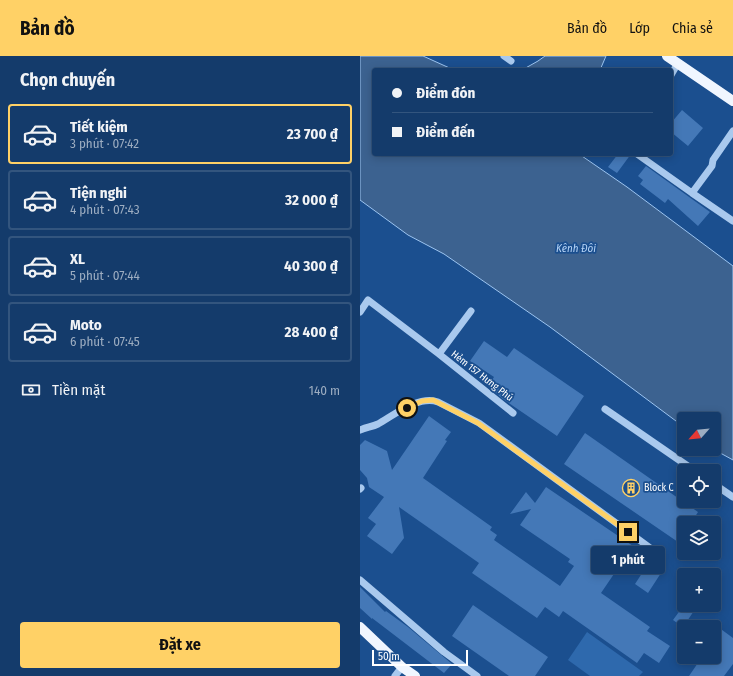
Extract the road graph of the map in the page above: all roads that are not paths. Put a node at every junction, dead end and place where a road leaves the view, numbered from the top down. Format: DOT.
graph roads {
  1 [pos="667,56"];
  2 [pos="678,63"];
  3 [pos="673,72"];
  4 [pos="733,101"];
  5 [pos="733,131"];
  6 [pos="640,156"];
  7 [pos="692,193"];
  8 [pos="733,221"];
  9 [pos="471,311"];
  10 [pos="360,312"];
  11 [pos="439,354"];
  12 [pos="605,409"];
  13 [pos="513,413"];
  14 [pos="360,430"];
  15 [pos="685,464"];
  16 [pos="721,489"];
  17 [pos="733,497"];
  18 [pos="652,550"];
  19 [pos="360,580"];
  20 [pos="360,627"];
  21 [pos="402,667"];
  22 [pos="395,676"];
  23 [pos="415,676"];
  24 [pos="477,676"];
  1 -- 2 [label="main road"];
  2 -- 3 [label="street"];
  2 -- 4 [label="main road"];
  5 -- 7 [label="street"];
  6 -- 7 [label="street"];
  7 -- 8 [label="street"];
  9 -- 11 [label="street, Hẻm 157 Hưng Phú"];
  10 -- 11 [label="street, Hẻm 157 Hưng Phú"];
  11 -- 13 [label="street, Hẻm 157 Hưng Phú"];
  12 -- 15 [label="street"];
  14 -- 18 [label="street"];
  16 -- 17 [label="street"];
  19 -- 24 [label="street"];
  20 -- 21 [label="main road"];
  21 -- 22 [label="street"];
  21 -- 23 [label="main road"];
}
